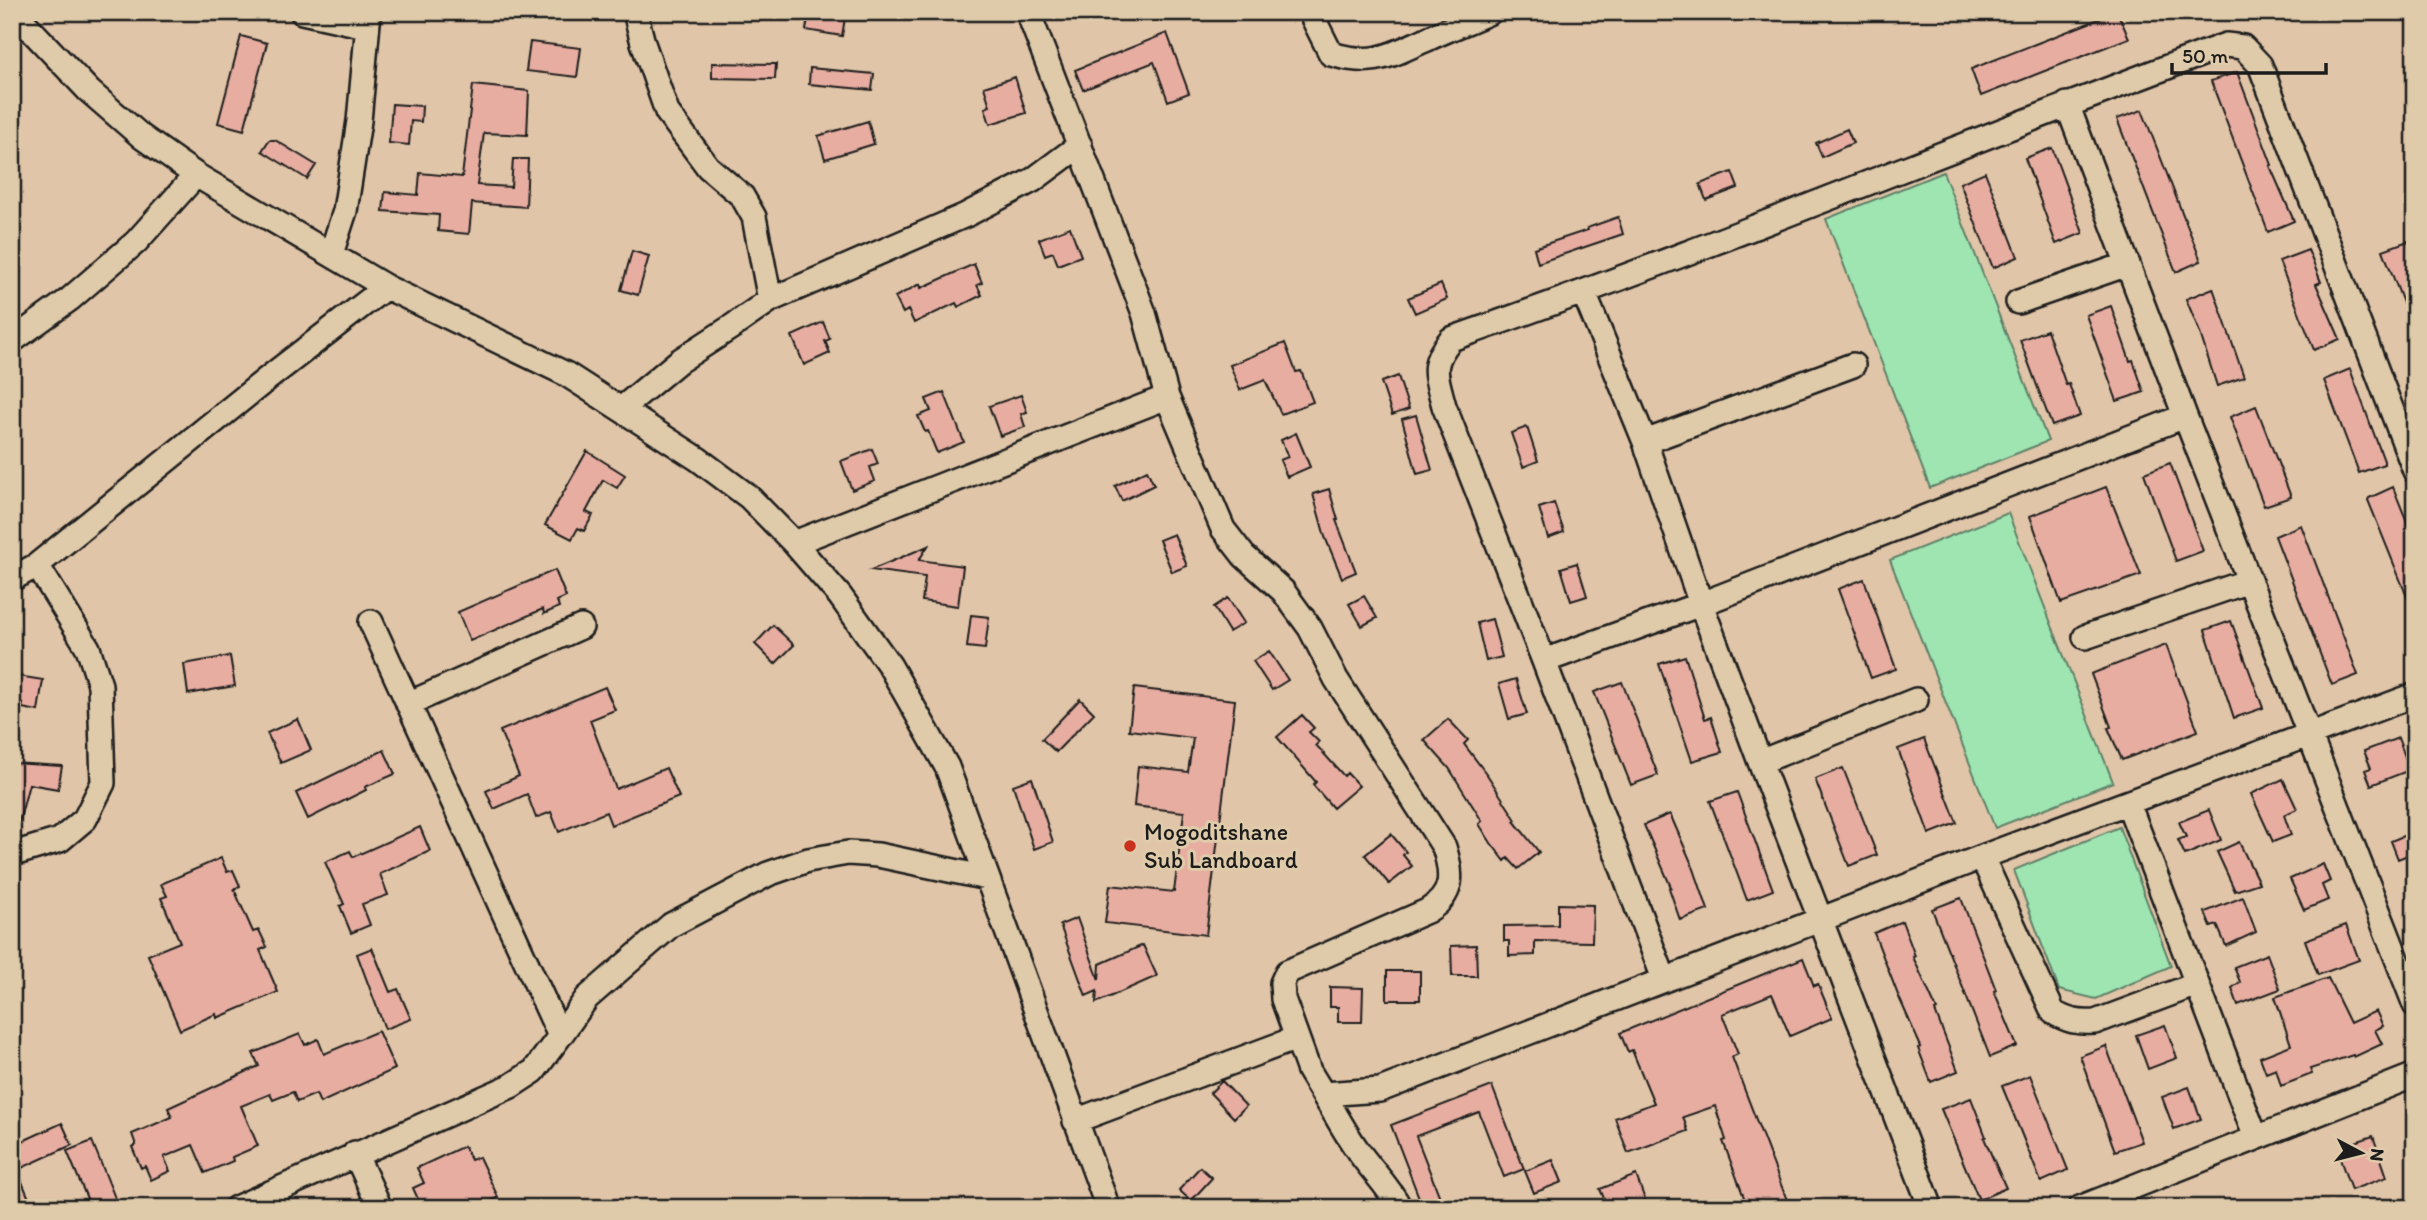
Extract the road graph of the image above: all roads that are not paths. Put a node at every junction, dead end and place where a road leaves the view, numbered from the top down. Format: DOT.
graph roads {
  1 [pos="14,12"];
  2 [pos="302,12"];
  3 [pos="635,12"];
  4 [pos="1028,12"];
  5 [pos="1310,12"];
  6 [pos="1490,12"];
  7 [pos="367,19"];
  8 [pos="2067,104"];
  9 [pos="1080,145"];
  10 [pos="196,175"];
  11 [pos="331,254"];
  12 [pos="2128,264"];
  13 [pos="386,287"];
  14 [pos="1584,293"];
  15 [pos="769,300"];
  16 [pos="2018,302"];
  17 [pos="12,341"];
  18 [pos="1853,365"];
  19 [pos="1167,397"];
  20 [pos="621,409"];
  21 [pos="2185,416"];
  22 [pos="1645,442"];
  23 [pos="2415,471"];
  24 [pos="794,543"];
  25 [pos="37,565"];
  26 [pos="12,579"];
  27 [pos="2249,580"];
  28 [pos="1701,604"];
  29 [pos="371,622"];
  30 [pos="581,627"];
  31 [pos="2085,637"];
  32 [pos="1544,661"];
  33 [pos="2415,695"];
  34 [pos="1916,700"];
  35 [pos="408,704"];
  36 [pos="2309,735"];
  37 [pos="1760,761"];
  38 [pos="2128,803"];
  39 [pos="12,851"];
  40 [pos="1982,857"];
  41 [pos="987,878"];
  42 [pos="1821,919"];
  43 [pos="1664,979"];
  44 [pos="2197,984"];
  45 [pos="2415,1005"];
  46 [pos="560,1036"];
  47 [pos="1297,1038"];
  48 [pos="2415,1075"];
  49 [pos="1323,1094"];
  50 [pos="1075,1121"];
  51 [pos="2256,1138"];
  52 [pos="355,1153"];
  53 [pos="236,1208"];
  54 [pos="380,1208"];
  55 [pos="1108,1208"];
  56 [pos="1400,1208"];
  57 [pos="1931,1208"];
  58 [pos="2080,1208"];
  1 -- 10 [label="street"];
  2 -- 7 [label="street"];
  3 -- 15 [label="street"];
  4 -- 9 [label="street"];
  5 -- 6 [label="street"];
  7 -- 11 [label="street"];
  8 -- 12 [label="street"];
  8 -- 14 [label="street"];
  8 -- 23 [label="street"];
  9 -- 15 [label="street"];
  9 -- 19 [label="street"];
  10 -- 11 [label="street"];
  10 -- 17 [label="street"];
  11 -- 13 [label="street"];
  12 -- 16 [label="street"];
  12 -- 21 [label="street"];
  13 -- 20 [label="street"];
  13 -- 25 [label="street"];
  14 -- 22 [label="street"];
  14 -- 32 [label="street"];
  15 -- 20 [label="street"];
  18 -- 22 [label="street"];
  19 -- 24 [label="street"];
  19 -- 47 [label="street"];
  20 -- 24 [label="street"];
  21 -- 27 [label="street"];
  21 -- 28 [label="street"];
  22 -- 28 [label="street"];
  24 -- 41 [label="street"];
  25 -- 26 [label="street"];
  25 -- 39 [label="street"];
  27 -- 31 [label="street"];
  27 -- 36 [label="street"];
  28 -- 32 [label="street"];
  28 -- 37 [label="street"];
  29 -- 35 [label="street"];
  30 -- 35 [label="street"];
  32 -- 43 [label="street"];
  33 -- 36 [label="street"];
  34 -- 37 [label="street"];
  35 -- 46 [label="street"];
  36 -- 38 [label="street"];
  36 -- 45 [label="street"];
  37 -- 42 [label="street"];
  38 -- 40 [label="street"];
  38 -- 44 [label="street"];
  40 -- 42 [label="street"];
  40 -- 44 [label="street"];
  41 -- 46 [label="street"];
  41 -- 50 [label="street"];
  42 -- 43 [label="street"];
  42 -- 57 [label="street"];
  43 -- 49 [label="street"];
  44 -- 51 [label="street"];
  46 -- 52 [label="street"];
  47 -- 49 [label="street"];
  47 -- 50 [label="street"];
  48 -- 51 [label="street"];
  49 -- 56 [label="street"];
  50 -- 55 [label="street"];
  51 -- 58 [label="street"];
  52 -- 53 [label="street"];
  52 -- 54 [label="street"];
}
